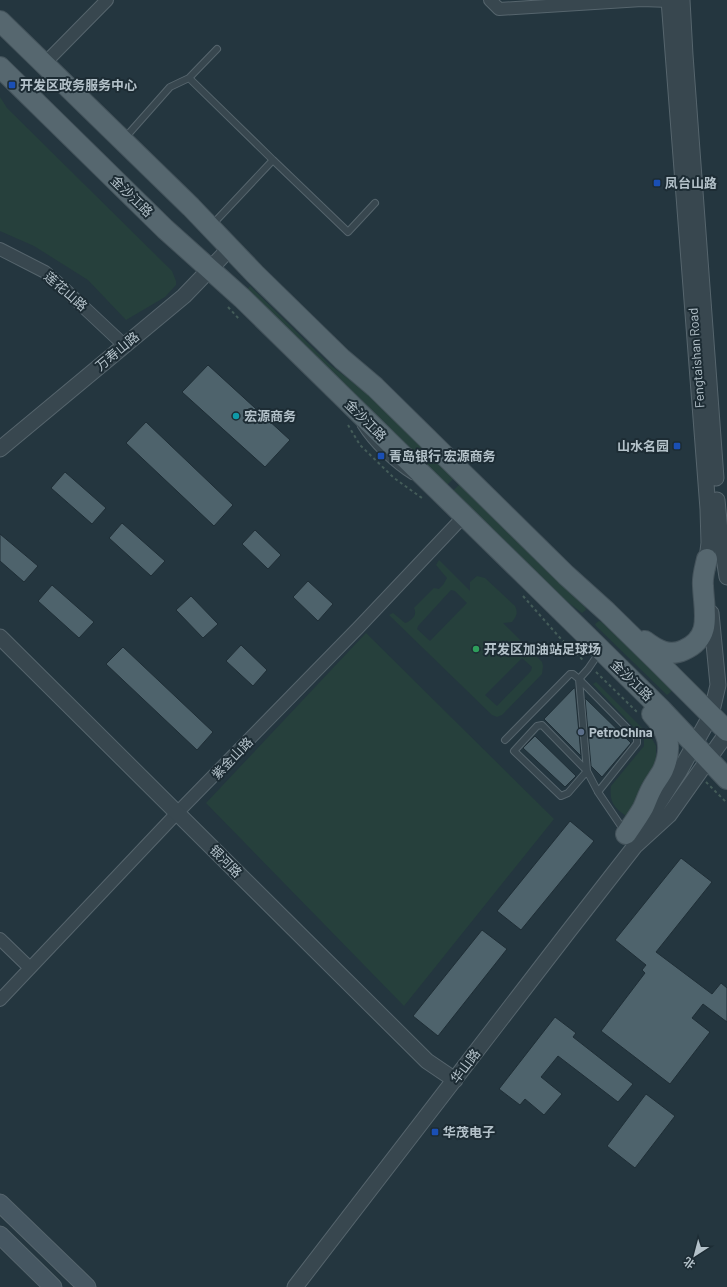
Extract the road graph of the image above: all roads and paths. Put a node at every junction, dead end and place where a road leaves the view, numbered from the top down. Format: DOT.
graph roads {
  1 [pos="107,0"];
  2 [pos="490,0"];
  3 [pos="673,0"];
  4 [pos="0,21"];
  5 [pos="217,49"];
  6 [pos="44,64"];
  7 [pos="0,66"];
  8 [pos="189,78"];
  9 [pos="123,140"];
  10 [pos="273,160"];
  11 [pos="375,203"];
  12 [pos="210,227"];
  13 [pos="230,248"];
  14 [pos="0,250"];
  15 [pos="210,269"];
  16 [pos="225,305"];
  17 [pos="242,322"];
  18 [pos="124,345"];
  19 [pos="348,425"];
  20 [pos="0,449"];
  21 [pos="431,495"];
  22 [pos="464,516"];
  23 [pos="707,559"];
  24 [pos="727,577"];
  25 [pos="521,595"];
  26 [pos="607,612"];
  27 [pos="0,637"];
  28 [pos="596,658"];
  29 [pos="580,679"];
  30 [pos="637,712"];
  31 [pos="711,715"];
  32 [pos="727,732"];
  33 [pos="506,740"];
  34 [pos="694,745"];
  35 [pos="703,767"];
  36 [pos="587,771"];
  37 [pos="727,779"];
  38 [pos="598,792"];
  39 [pos="727,803"];
  40 [pos="177,813"];
  41 [pos="631,840"];
  42 [pos="0,939"];
  43 [pos="30,968"];
  44 [pos="0,1000"];
  45 [pos="455,1080"];
  46 [pos="0,1203"];
  47 [pos="0,1235"];
  48 [pos="53,1287"];
  49 [pos="87,1287"];
  50 [pos="295,1287"];
  1 -- 6 [label="street"];
  2 -- 3 [label="street"];
  3 -- 23 [label="street, Fengtaishan Road"];
  3 -- 24 [label="street, Fengtaishan Road"];
  4 -- 6 [label="main road"];
  5 -- 8 [label="lane"];
  6 -- 9 [label="main road"];
  7 -- 15 [label="main road, 金沙江路"];
  8 -- 9 [label="lane"];
  8 -- 10 [label="lane"];
  9 -- 12 [label="main road"];
  10 -- 11 [label="lane"];
  10 -- 12 [label="lane"];
  12 -- 13 [label="main road"];
  13 -- 15 [label="street, 万寿山路"];
  13 -- 26 [label="main road"];
  14 -- 18 [label="street, 莲花山路"];
  15 -- 18 [label="street, 万寿山路"];
  15 -- 21 [label="main road, 金沙江路"];
  16 -- 17 [label="path"];
  18 -- 20 [label="street, 万寿山路"];
  19 -- 21 [label="path"];
  21 -- 22 [label="main road, 金沙江路"];
  22 -- 28 [label="main road, 金沙江路"];
  22 -- 40 [label="street, 紫金山路"];
  23 -- 26 [label="main road"];
  23 -- 31 [label="street, Fengtaishan Road"];
  25 -- 28 [label="path"];
  26 -- 31 [label="main road"];
  27 -- 40 [label="street, 银河路"];
  28 -- 29 [label="lane"];
  28 -- 30 [label="path"];
  28 -- 34 [label="main road, 金沙江路"];
  28 -- 41 [label="main road"];
  29 -- 33 [label="lane"];
  29 -- 36 [label="lane"];
  29 -- 38 [label="lane"];
  31 -- 32 [label="main road"];
  31 -- 34 [label="street, Fengtaishan Road"];
  32 -- 35 [label="street"];
  34 -- 35 [label="main road, 金沙江路"];
  34 -- 41 [label="street, Fengtaishan Road"];
  35 -- 37 [label="main road, 金沙江路"];
  35 -- 39 [label="path"];
  35 -- 41 [label="street"];
  36 -- 36 [label="lane"];
  36 -- 38 [label="lane"];
  38 -- 41 [label="lane"];
  40 -- 43 [label="street, 紫金山路"];
  40 -- 45 [label="street, 银河路"];
  41 -- 45 [label="street, 华山路"];
  42 -- 43 [label="street"];
  43 -- 44 [label="street, 紫金山路"];
  45 -- 50 [label="street, 华山路"];
  46 -- 49 [label="main road"];
  47 -- 48 [label="main road"];
}
